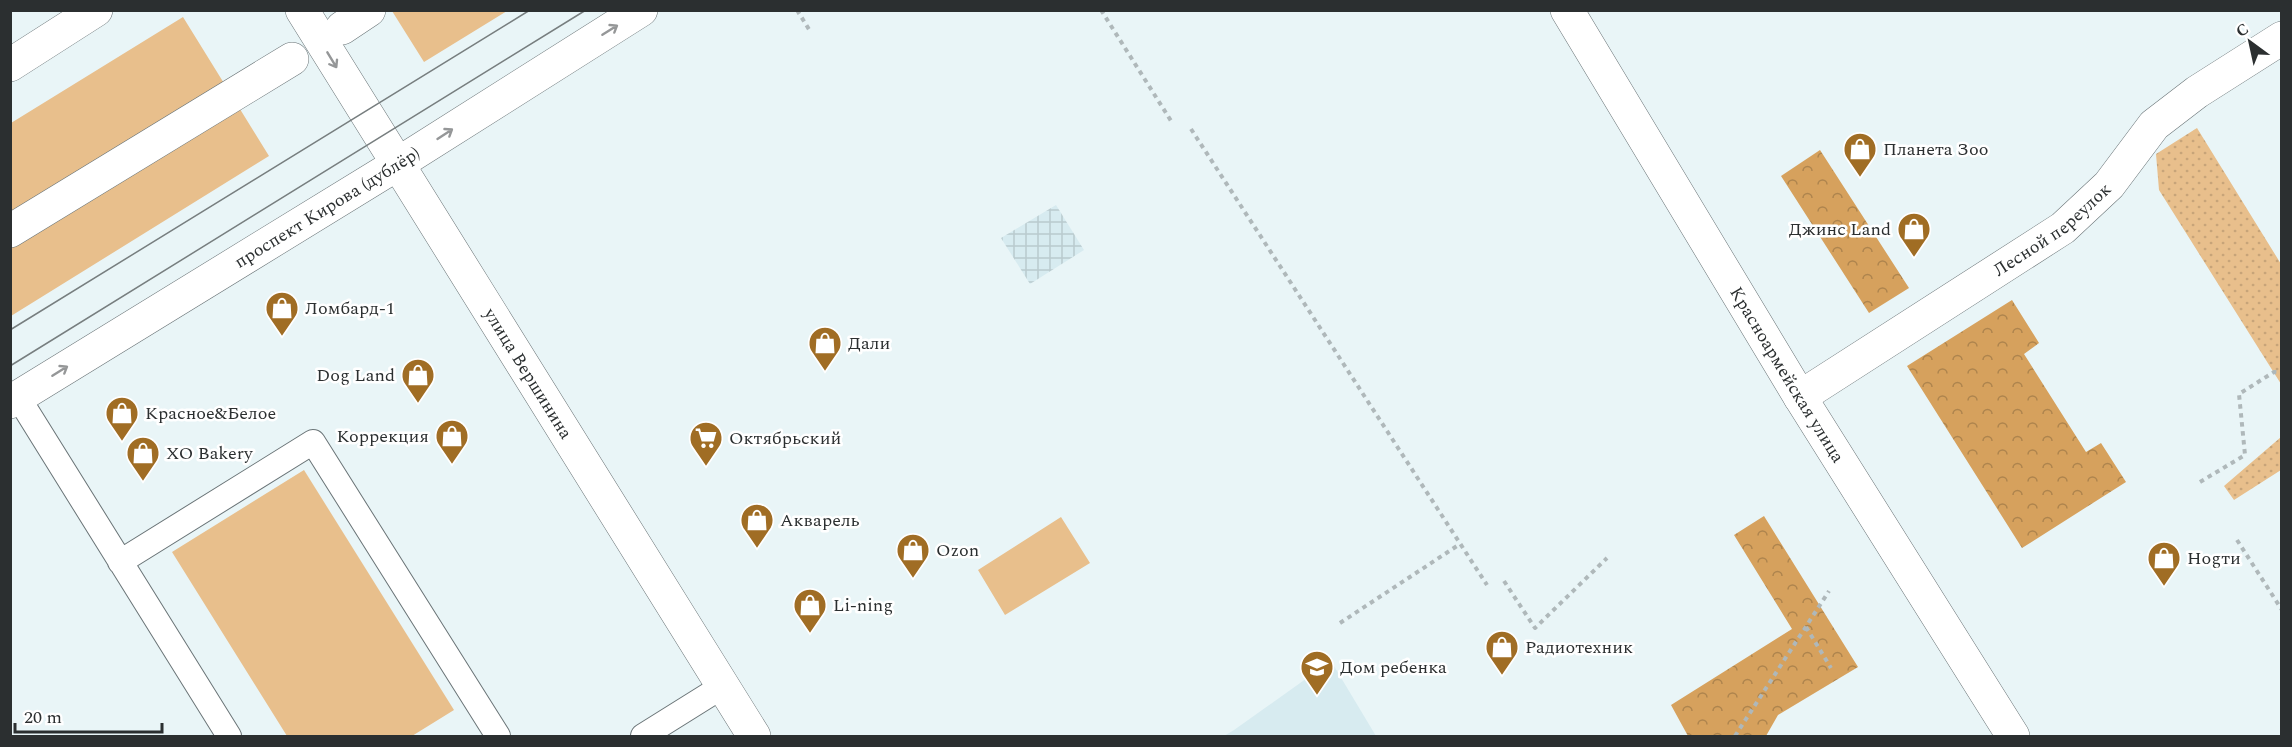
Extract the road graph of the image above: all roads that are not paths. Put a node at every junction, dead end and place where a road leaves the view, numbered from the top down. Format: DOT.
graph roads {
  1 [pos="96,10"];
  2 [pos="302,10"];
  3 [pos="369,10"];
  4 [pos="641,10"];
  5 [pos="1567,10"];
  6 [pos="342,28"];
  7 [pos="2282,38"];
  8 [pos="292,59"];
  9 [pos="10,65"];
  10 [pos="396,165"];
  11 [pos="10,231"];
  12 [pos="1800,397"];
  13 [pos="14,400"];
  14 [pos="120,562"];
  15 [pos="723,686"];
  16 [pos="229,736"];
  17 [pos="498,736"];
  18 [pos="643,736"];
  19 [pos="754,736"];
  20 [pos="2013,736"];
  1 -- 9 [label="street"];
  2 -- 10 [label="street, улица Вершинина, one-way"];
  3 -- 6 [label="street"];
  10 -- 4 [label="street, проспект Кирова (дублёр), one-way"];
  5 -- 12 [label="street, Красноармейская улица"];
  7 -- 12 [label="street, Лесной переулок"];
  8 -- 11 [label="street"];
  13 -- 10 [label="street, проспект Кирова (дублёр), one-way"];
  10 -- 15 [label="street, улица Вершинина"];
  12 -- 20 [label="street, Красноармейская улица"];
  13 -- 14 [label="lane"];
  14 -- 16 [label="lane"];
  14 -- 17 [label="lane"];
  15 -- 18 [label="lane"];
  15 -- 19 [label="street, улица Вершинина"];
}
